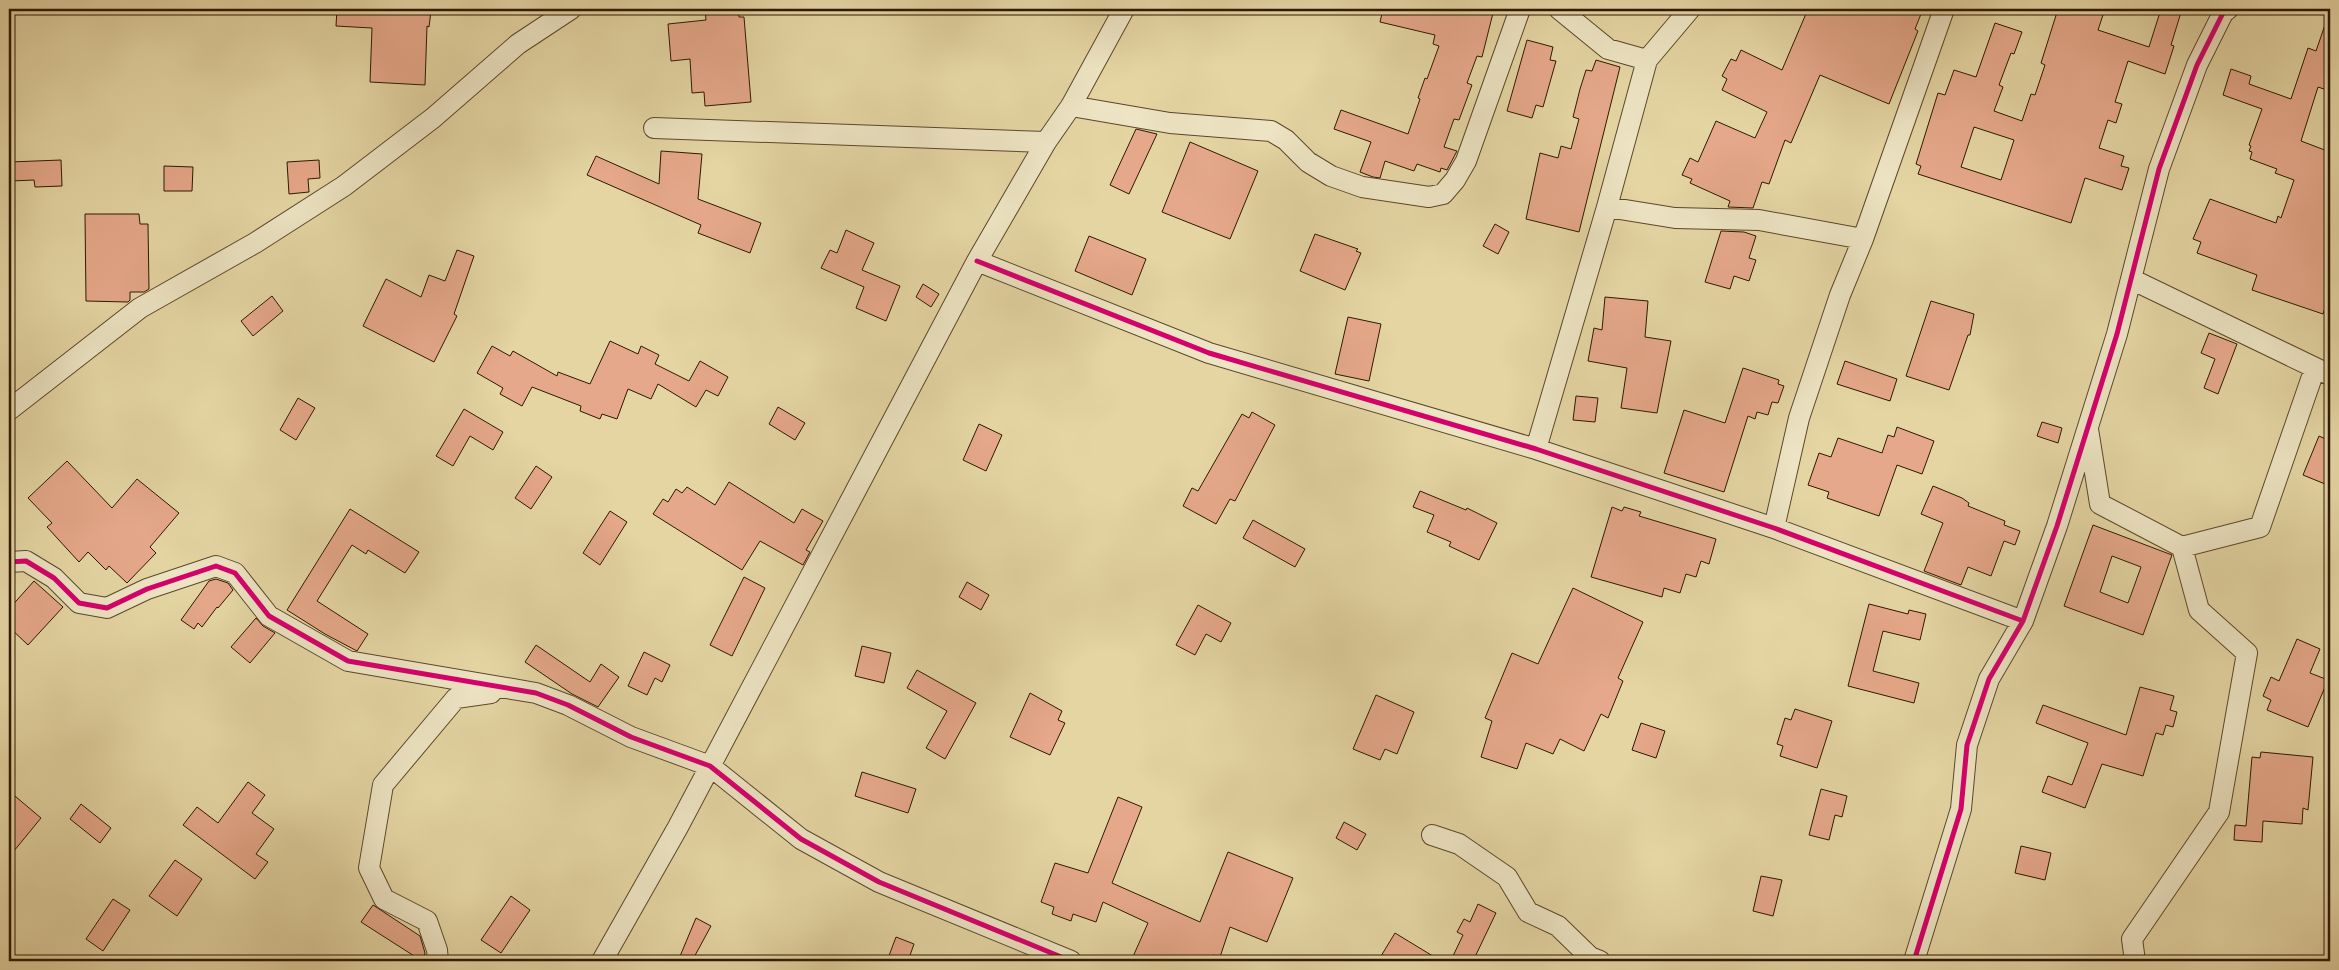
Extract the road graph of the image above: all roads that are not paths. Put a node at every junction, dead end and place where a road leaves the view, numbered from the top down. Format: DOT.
graph roads {
  1 [pos="571,9"];
  2 [pos="1124,9"];
  3 [pos="1520,9"];
  4 [pos="1690,9"];
  5 [pos="1944,9"];
  6 [pos="2228,9"];
  7 [pos="1561,10"];
  8 [pos="1647,60"];
  9 [pos="1071,106"];
  10 [pos="654,128"];
  11 [pos="1046,142"];
  12 [pos="1607,206"];
  13 [pos="1863,239"];
  14 [pos="977,260"];
  15 [pos="2131,278"];
  16 [pos="2322,372"];
  17 [pos="9,410"];
  18 [pos="2087,425"];
  19 [pos="1536,449"];
  20 [pos="1774,528"];
  21 [pos="2182,547"];
  22 [pos="9,562"];
  23 [pos="2023,621"];
  24 [pos="536,693"];
  25 [pos="710,766"];
  26 [pos="1432,835"];
  27 [pos="438,961"];
  28 [pos="602,961"];
  29 [pos="1071,961"];
  30 [pos="1600,961"];
  31 [pos="1914,961"];
  32 [pos="2135,961"];
  1 -- 17 [label="street"];
  2 -- 9 [label="street"];
  3 -- 9 [label="street"];
  4 -- 8 [label="street"];
  5 -- 13 [label="street"];
  6 -- 15 [label="street"];
  7 -- 8 [label="street"];
  8 -- 12 [label="street"];
  9 -- 11 [label="street"];
  10 -- 11 [label="street"];
  11 -- 14 [label="street"];
  12 -- 13 [label="street"];
  12 -- 19 [label="street"];
  13 -- 20 [label="street"];
  14 -- 19 [label="street"];
  14 -- 25 [label="street"];
  15 -- 16 [label="street"];
  15 -- 18 [label="street"];
  16 -- 21 [label="street"];
  18 -- 21 [label="street"];
  18 -- 23 [label="street"];
  19 -- 20 [label="street"];
  20 -- 23 [label="street"];
  21 -- 32 [label="street"];
  22 -- 24 [label="street"];
  23 -- 31 [label="street"];
  24 -- 25 [label="street"];
  24 -- 27 [label="street"];
  25 -- 28 [label="street"];
  25 -- 29 [label="street"];
  26 -- 30 [label="street"];
}
